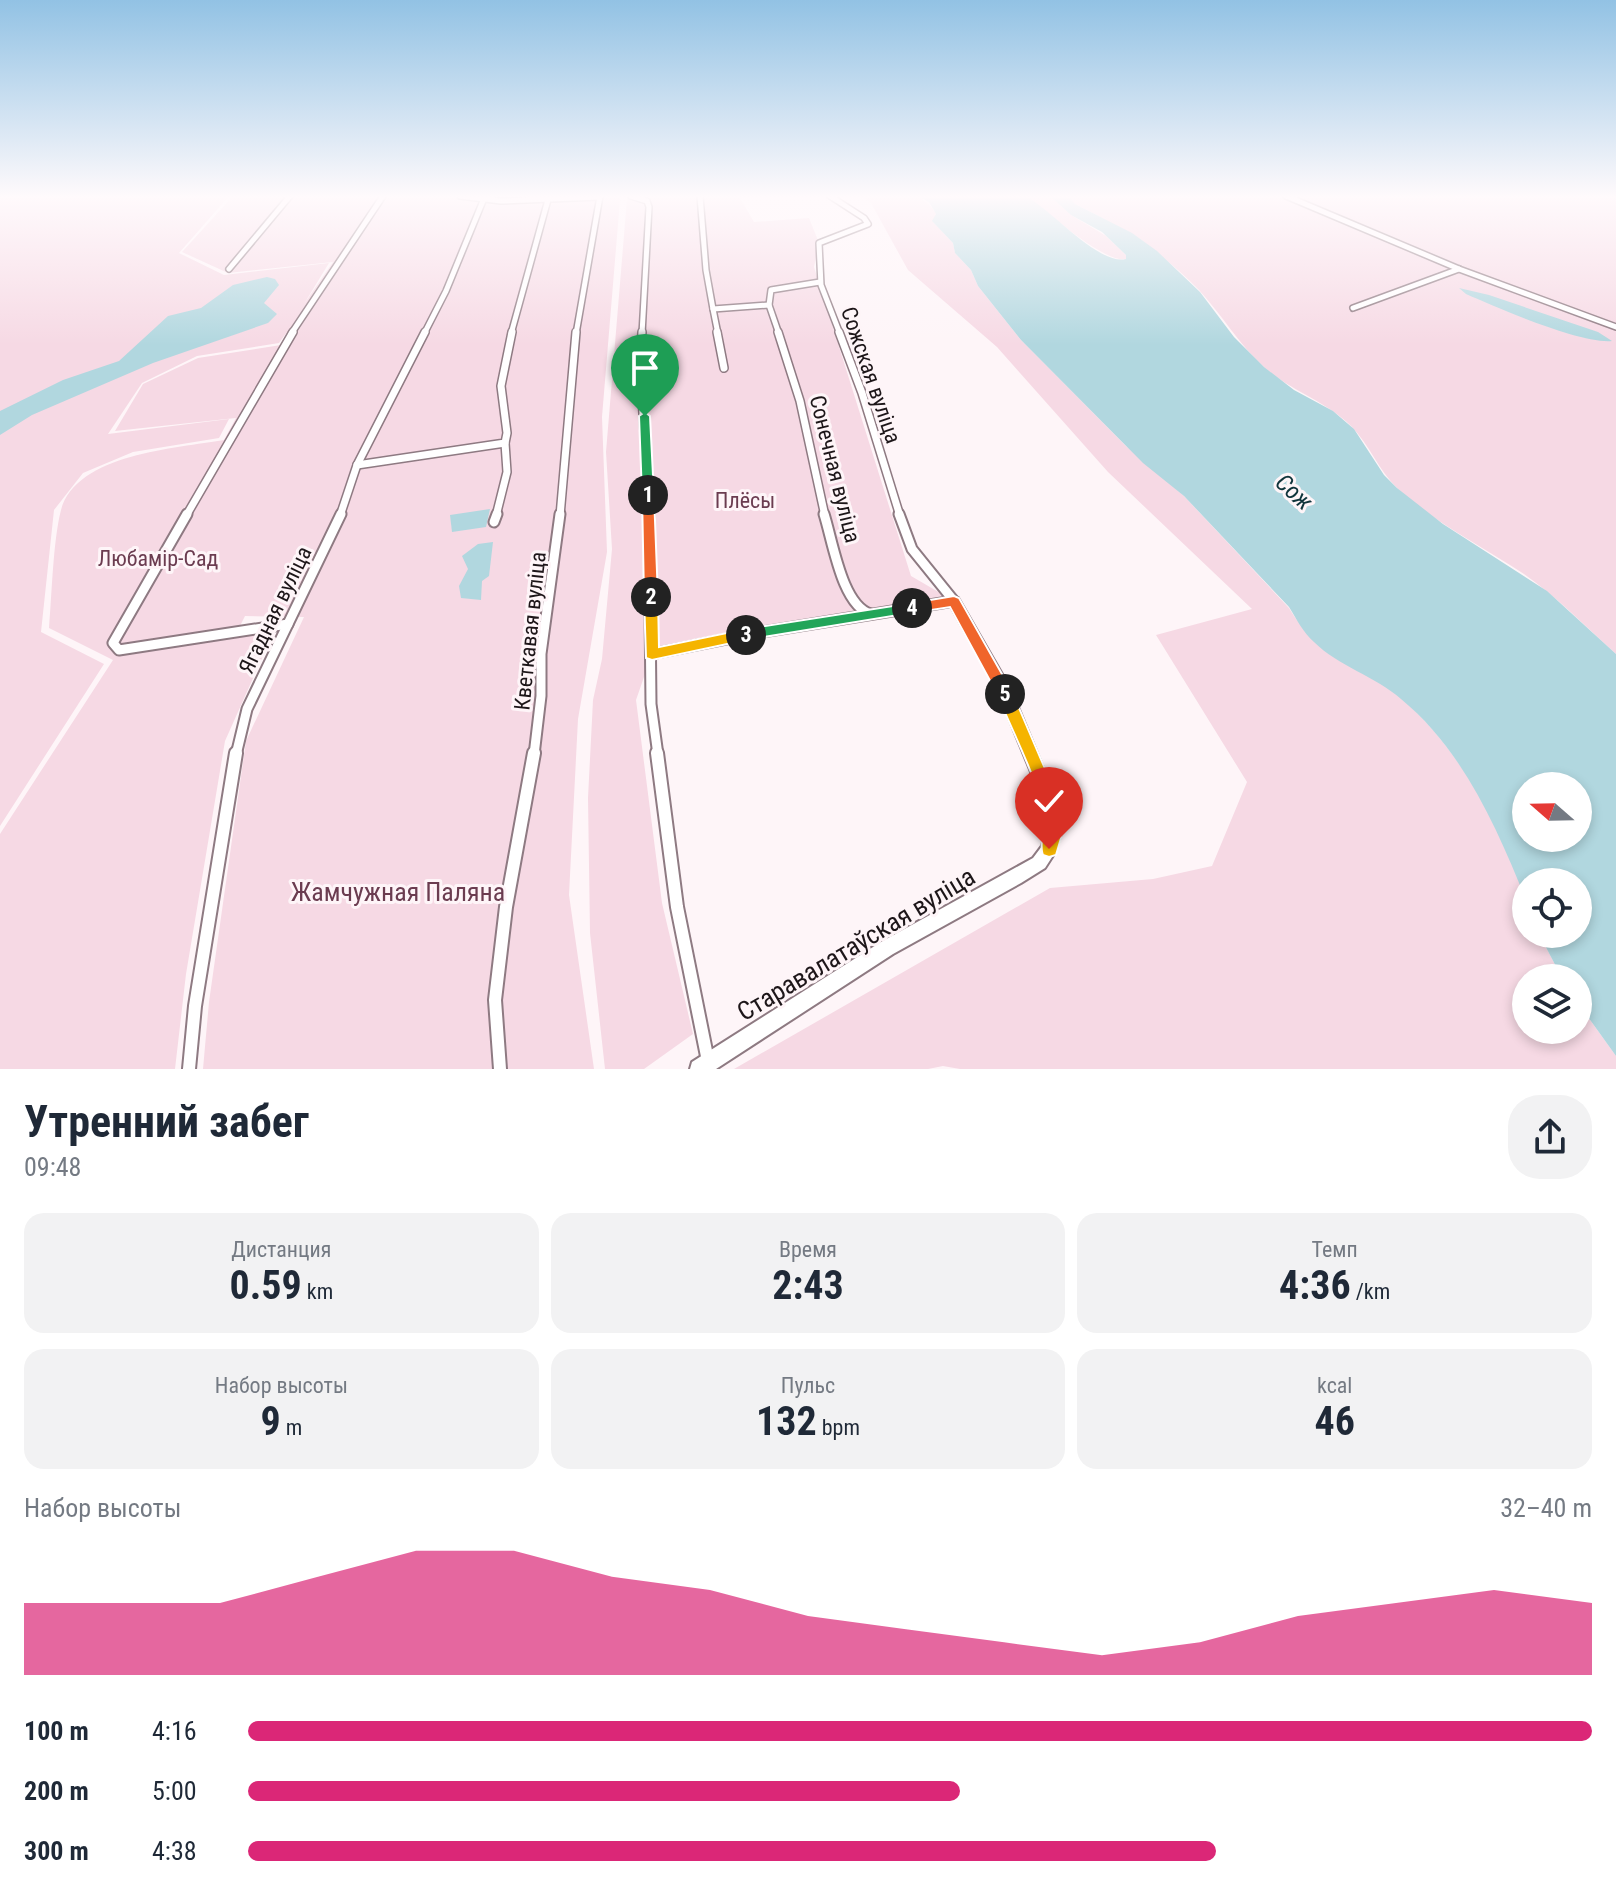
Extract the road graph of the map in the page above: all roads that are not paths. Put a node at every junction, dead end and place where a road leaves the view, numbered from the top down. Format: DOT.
graph roads {
  1 [pos="248,246"];
  2 [pos="350,246"];
  3 [pos="465,246"];
  4 [pos="534,246"];
  5 [pos="592,246"];
  6 [pos="647,246"];
  7 [pos="706,246"];
  8 [pos="819,246"];
  9 [pos="1404,246"];
  10 [pos="229,269"];
  11 [pos="1459,269"];
  12 [pos="820,282"];
  13 [pos="769,305"];
  14 [pos="1353,308"];
  15 [pos="713,309"];
  16 [pos="1616,327"];
  17 [pos="724,368"];
  18 [pos="505,443"];
  19 [pos="357,465"];
  20 [pos="494,522"];
  21 [pos="954,601"];
  22 [pos="871,614"];
  23 [pos="288,624"];
  24 [pos="652,654"];
  25 [pos="704,1065"];
  26 [pos="189,1069"];
  27 [pos="500,1069"];
  1 -- 10 [label="street"];
  2 -- 23 [label="street"];
  3 -- 19 [label="street, Ягадная вуліца"];
  4 -- 18 [label="street"];
  5 -- 27 [label="street, Кветкавая вуліца"];
  6 -- 24 [label="street"];
  7 -- 15 [label="street"];
  8 -- 12 [label="street, Сожская вуліца"];
  9 -- 11 [label="street"];
  11 -- 14 [label="street"];
  11 -- 16 [label="street"];
  12 -- 13 [label="street"];
  12 -- 21 [label="street, Сожская вуліца"];
  13 -- 15 [label="street"];
  13 -- 22 [label="street, Сонечная вуліца"];
  15 -- 17 [label="street"];
  18 -- 19 [label="street"];
  18 -- 20 [label="street"];
  19 -- 23 [label="street, Ягадная вуліца"];
  21 -- 22 [label="street"];
  21 -- 25 [label="street, Старавалатаўская вуліца"];
  22 -- 24 [label="street"];
  23 -- 26 [label="street, Ягадная вуліца"];
  24 -- 25 [label="street"];
}
